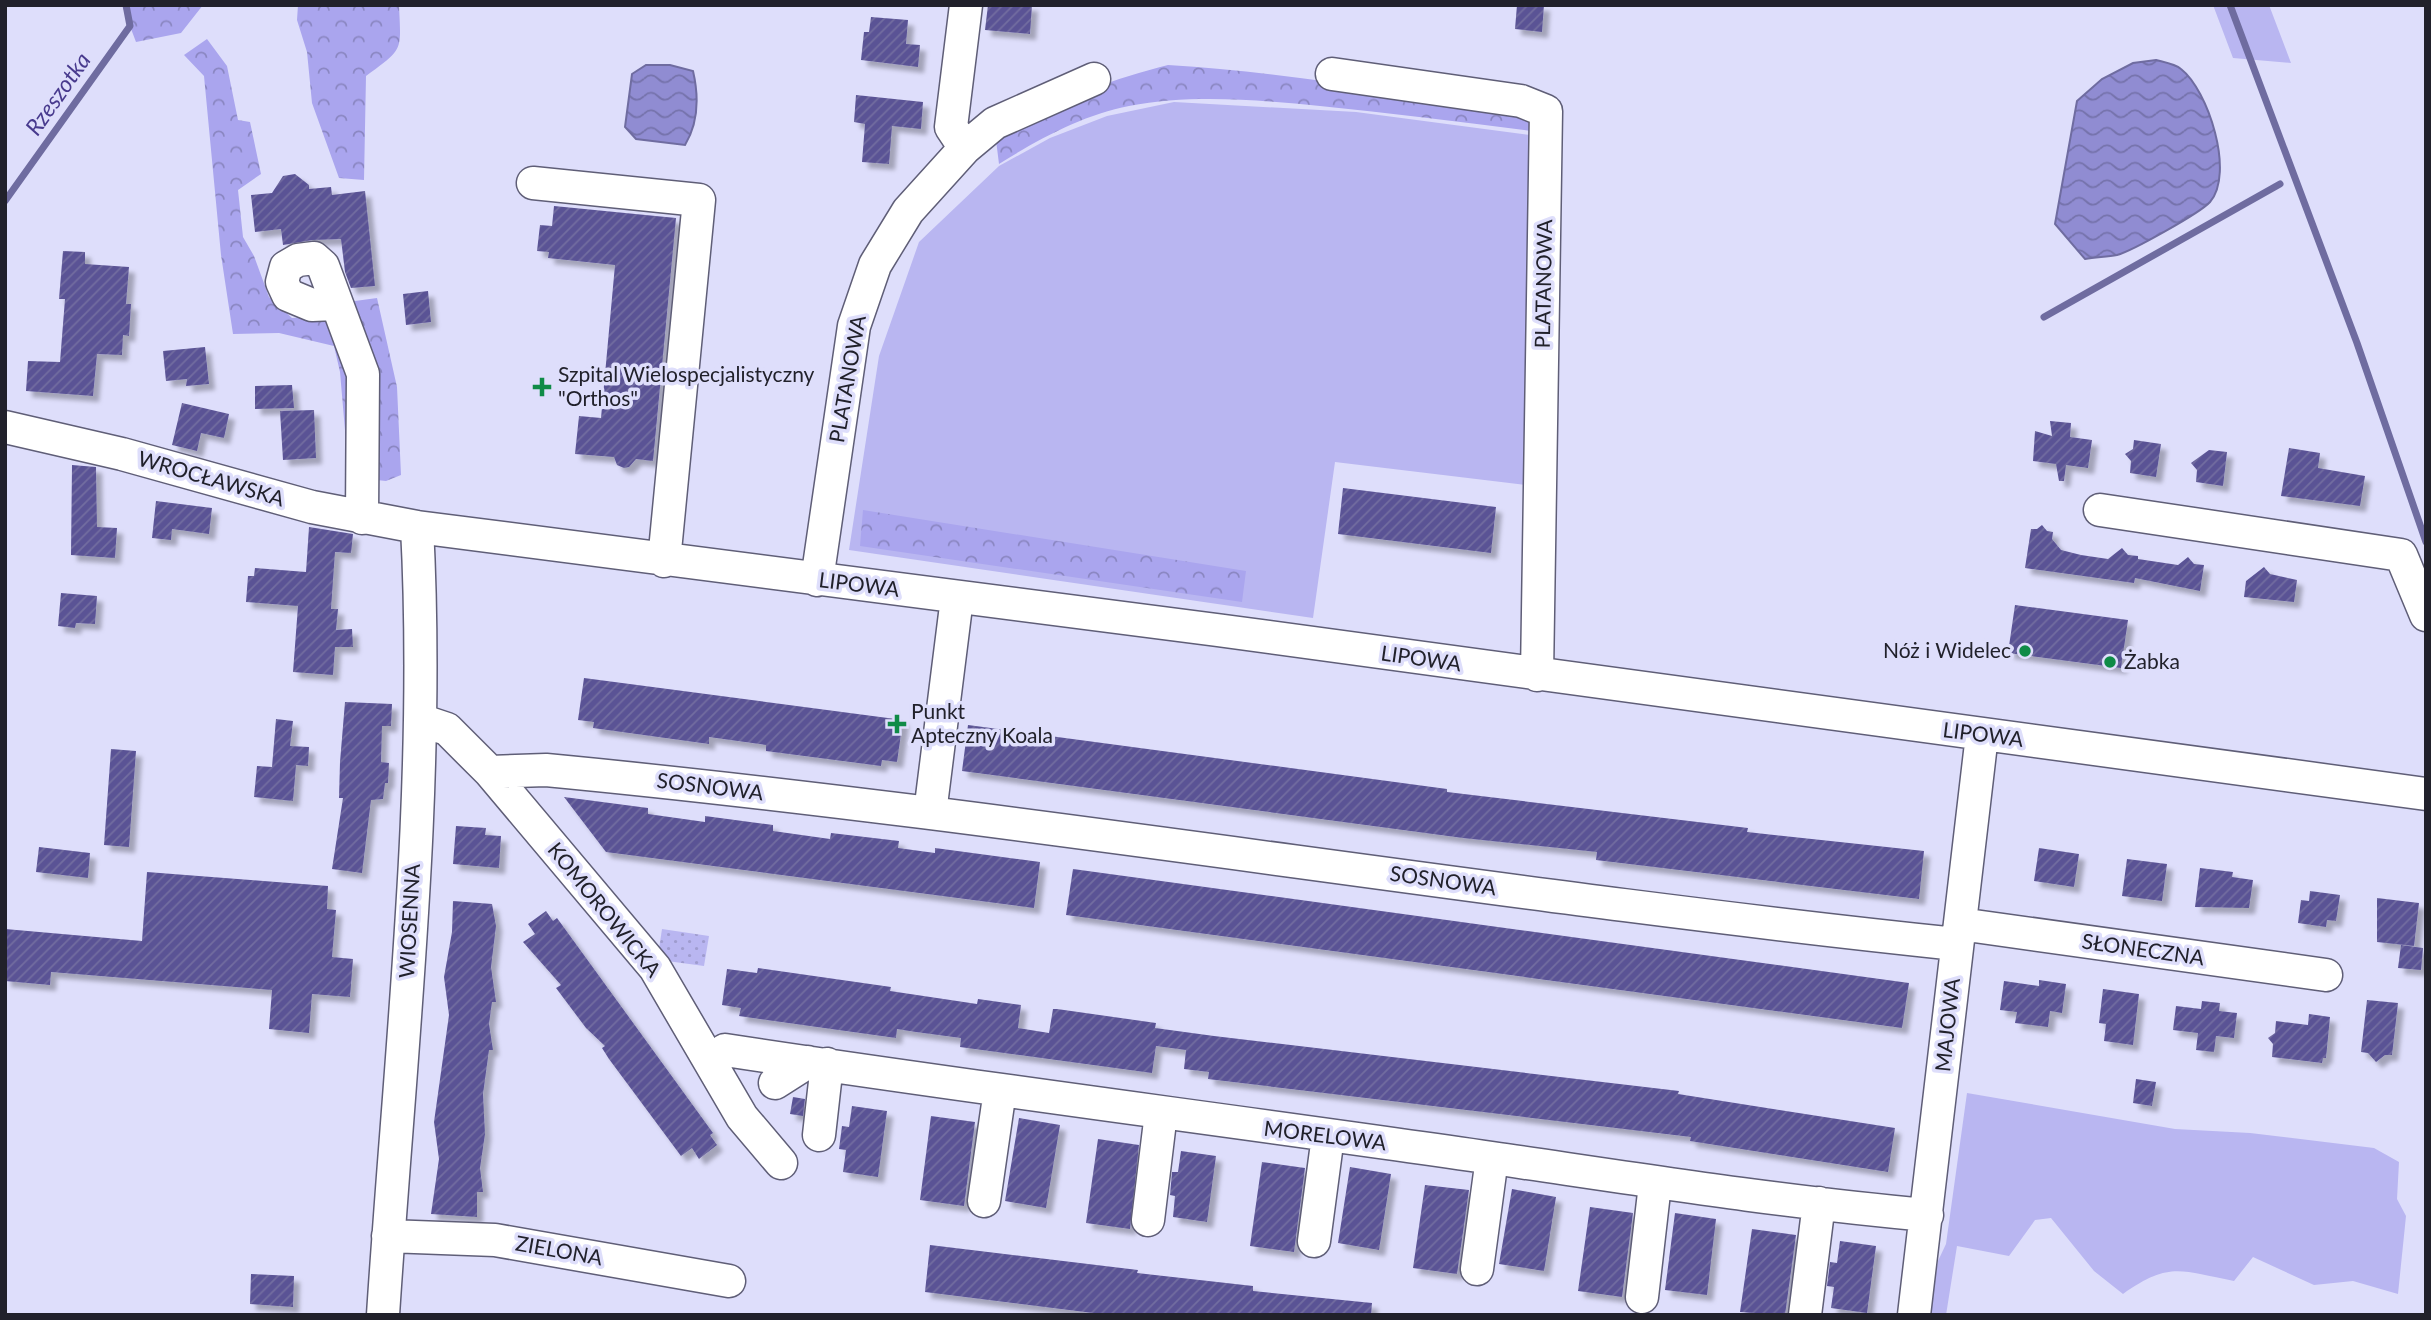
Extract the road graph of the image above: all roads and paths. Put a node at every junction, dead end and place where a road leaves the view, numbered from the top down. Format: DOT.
graph roads {
  1 [pos="966,5"];
  2 [pos="1332,74"];
  3 [pos="1094,79"];
  4 [pos="965,148"];
  5 [pos="533,183"];
  6 [pos="335,304"];
  7 [pos="5,428"];
  8 [pos="2100,510"];
  9 [pos="362,517"];
  10 [pos="416,527"];
  11 [pos="664,561"];
  12 [pos="817,580"];
  13 [pos="957,598"];
  14 [pos="2426,615"];
  15 [pos="1537,675"];
  16 [pos="420,720"];
  17 [pos="1982,735"];
  18 [pos="490,772"];
  19 [pos="2426,794"];
  20 [pos="930,813"];
  21 [pos="1958,934"];
  22 [pos="2326,975"];
  23 [pos="725,1050"];
  24 [pos="817,1063"];
  25 [pos="775,1083"];
  26 [pos="1000,1090"];
  27 [pos="1161,1114"];
  28 [pos="818,1135"];
  29 [pos="1328,1136"];
  30 [pos="1492,1158"];
  31 [pos="781,1163"];
  32 [pos="1655,1184"];
  33 [pos="984,1201"];
  34 [pos="1819,1203"];
  35 [pos="1927,1215"];
  36 [pos="1148,1220"];
  37 [pos="388,1236"];
  38 [pos="1314,1241"];
  39 [pos="1477,1269"];
  40 [pos="729,1281"];
  41 [pos="1642,1297"];
  42 [pos="383,1315"];
  43 [pos="1805,1315"];
  44 [pos="1914,1315"];
  1 -- 4 [label="street"];
  2 -- 15 [label="street, PLATANOWA"];
  3 -- 4 [label="street, PLATANOWA"];
  4 -- 12 [label="street, PLATANOWA"];
  5 -- 11 [label="street"];
  6 -- 9 [label="street"];
  7 -- 9 [label="street, WROCŁAWSKA"];
  8 -- 14 [label="street"];
  9 -- 10 [label="street, WROCŁAWSKA"];
  10 -- 11 [label="street, LIPOWA"];
  10 -- 16 [label="street, WIOSENNA"];
  11 -- 12 [label="street, LIPOWA"];
  12 -- 13 [label="street, LIPOWA"];
  13 -- 15 [label="street, LIPOWA"];
  13 -- 20 [label="street"];
  15 -- 17 [label="street, LIPOWA"];
  16 -- 18 [label="street, KOMOROWICKA"];
  16 -- 37 [label="street, WIOSENNA"];
  17 -- 19 [label="street, LIPOWA"];
  17 -- 21 [label="street, MAJOWA"];
  18 -- 20 [label="street, SOSNOWA"];
  18 -- 31 [label="street, KOMOROWICKA"];
  20 -- 21 [label="street, SOSNOWA"];
  21 -- 22 [label="street, SŁONECZNA"];
  21 -- 35 [label="street, MAJOWA"];
  23 -- 24 [label="street, MORELOWA"];
  24 -- 25 [label="street"];
  24 -- 26 [label="street, MORELOWA"];
  24 -- 28 [label="street"];
  26 -- 27 [label="street, MORELOWA"];
  26 -- 33 [label="street"];
  27 -- 29 [label="street, MORELOWA"];
  27 -- 36 [label="street"];
  29 -- 30 [label="street, MORELOWA"];
  29 -- 38 [label="street"];
  30 -- 32 [label="street, MORELOWA"];
  30 -- 39 [label="street"];
  32 -- 34 [label="street, MORELOWA"];
  32 -- 41 [label="street"];
  34 -- 35 [label="street, MORELOWA"];
  34 -- 43 [label="street"];
  35 -- 44 [label="street, MAJOWA"];
  37 -- 40 [label="street, ZIELONA"];
  37 -- 42 [label="street, WIOSENNA"];
}
